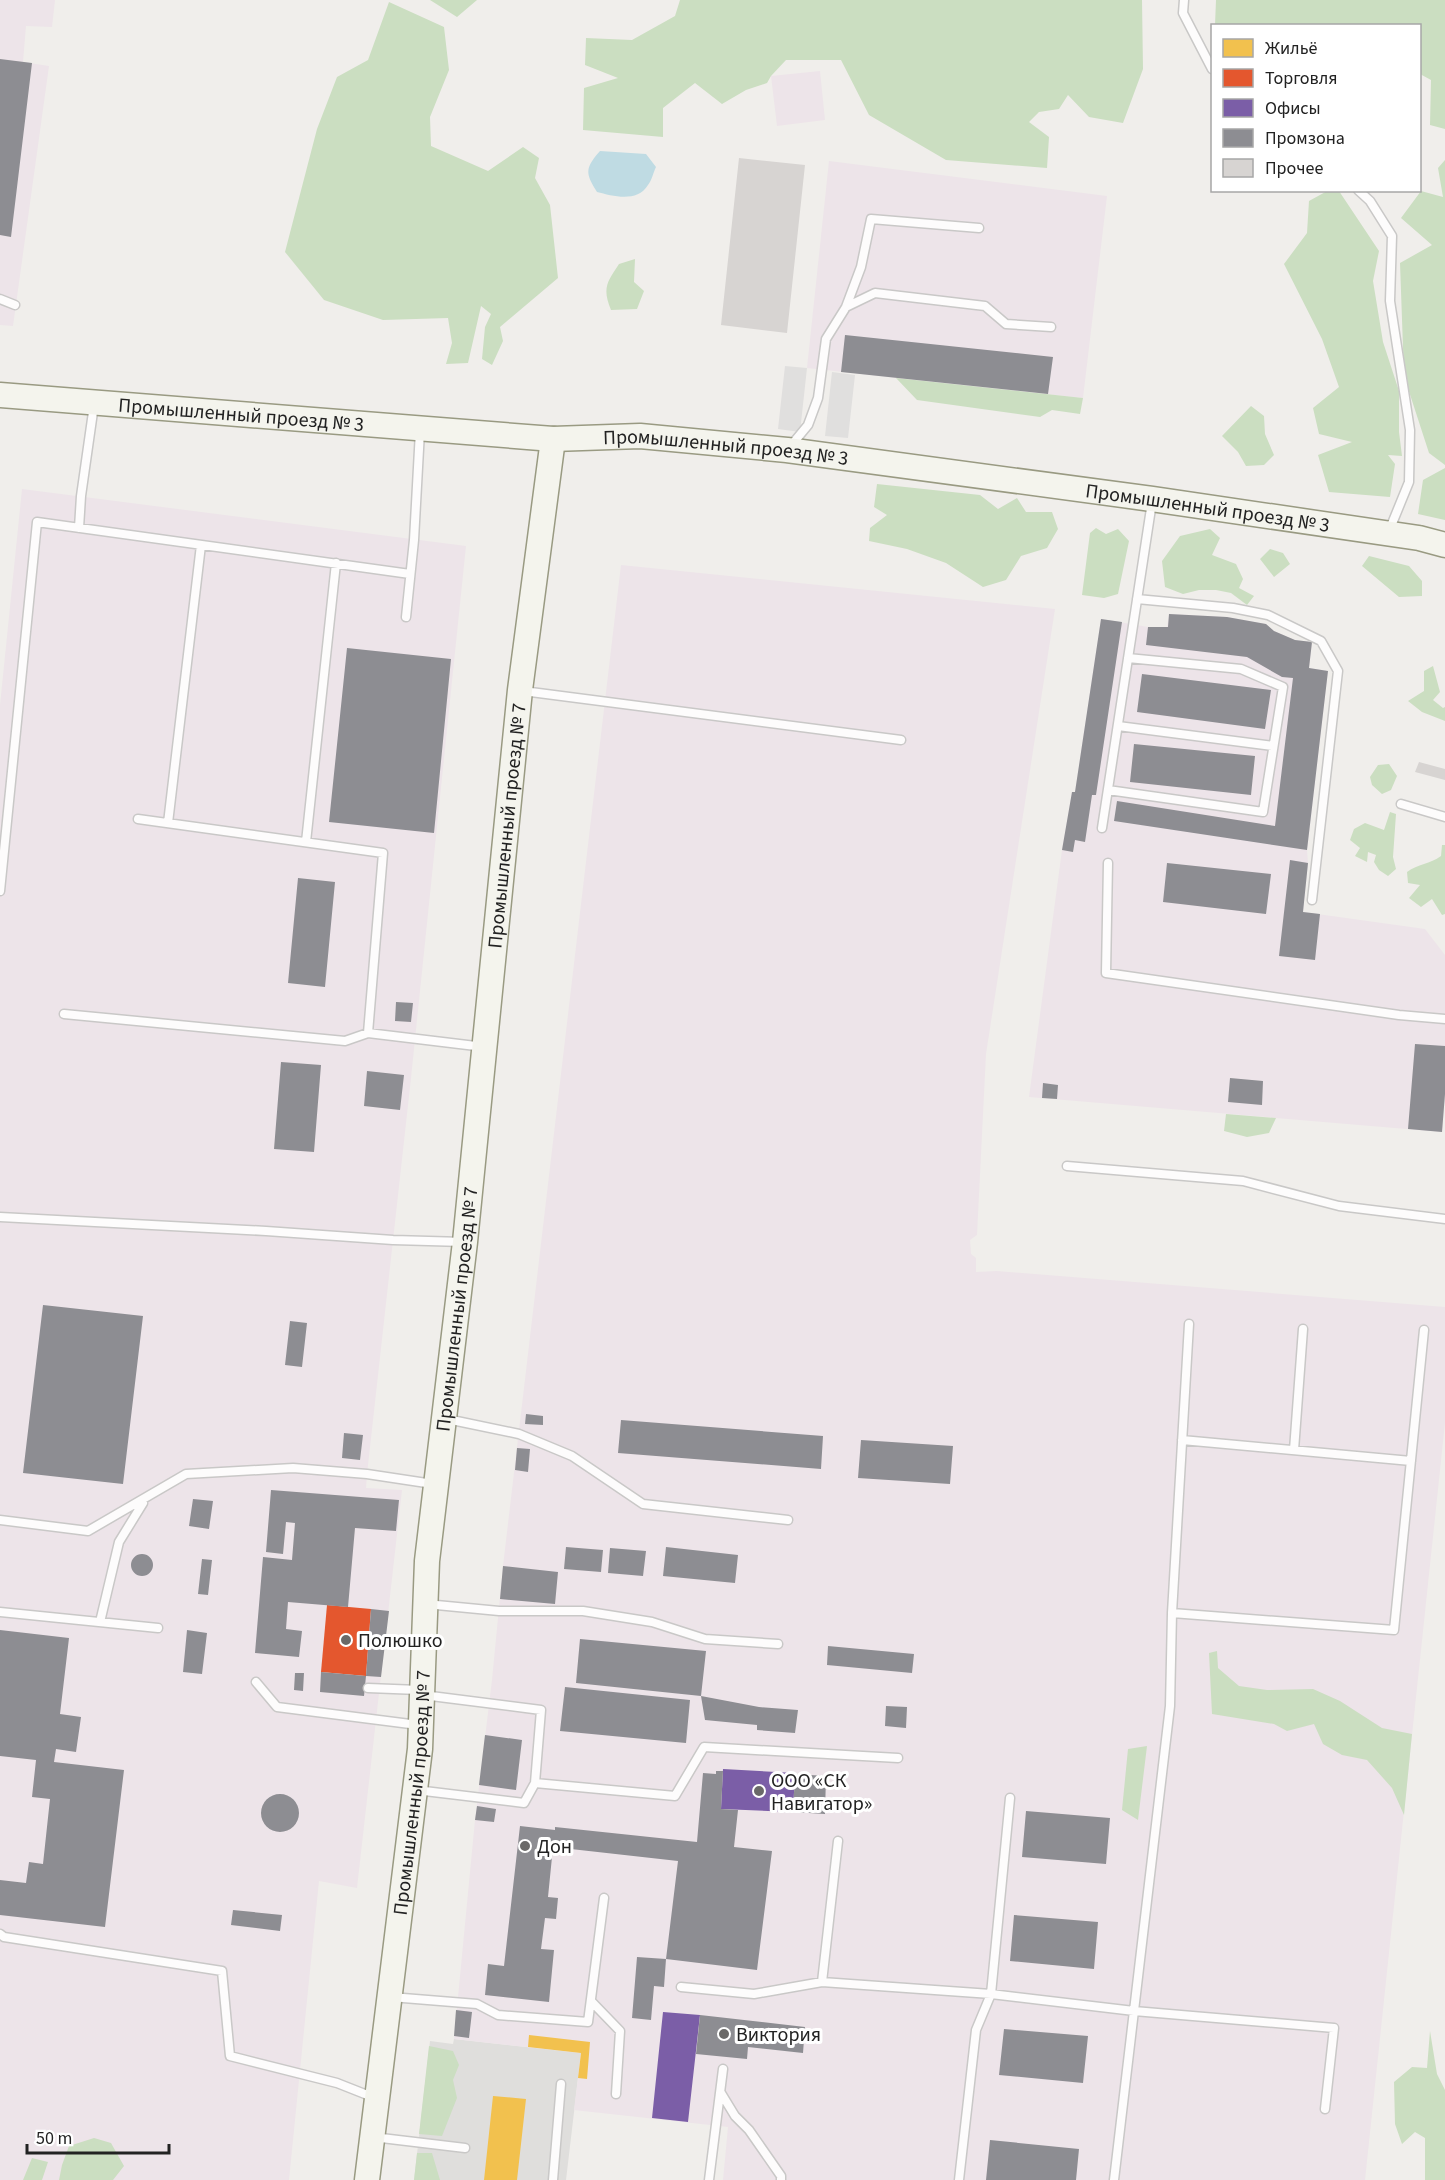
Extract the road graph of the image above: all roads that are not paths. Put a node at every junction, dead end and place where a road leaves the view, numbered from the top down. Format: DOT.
graph roads {
  1 [pos="1184,0"];
  2 [pos="1211,67"];
  3 [pos="1360,192"];
  4 [pos="979,228"];
  5 [pos="0,299"];
  6 [pos="15,305"];
  7 [pos="846,307"];
  8 [pos="1051,327"];
  9 [pos="0,395"];
  10 [pos="94,402"];
  11 [pos="421,427"];
  12 [pos="553,439"];
  13 [pos="787,450"];
  14 [pos="1152,499"];
  15 [pos="79,528"];
  16 [pos="1388,534"];
  17 [pos="201,544"];
  18 [pos="1445,545"];
  19 [pos="336,563"];
  20 [pos="410,574"];
  21 [pos="1137,599"];
  22 [pos="406,617"];
  23 [pos="1128,658"];
  24 [pos="520,690"];
  25 [pos="1118,726"];
  26 [pos="901,740"];
  27 [pos="1274,746"];
  28 [pos="1108,790"];
  29 [pos="1401,804"];
  30 [pos="1445,817"];
  31 [pos="138,819"];
  32 [pos="168,823"];
  33 [pos="1102,828"];
  34 [pos="306,842"];
  35 [pos="1108,863"];
  36 [pos="0,891"];
  37 [pos="1312,900"];
  38 [pos="64,1014"];
  39 [pos="1445,1019"];
  40 [pos="368,1033"];
  41 [pos="484,1047"];
  42 [pos="1067,1166"];
  43 [pos="0,1218"];
  44 [pos="1445,1219"];
  45 [pos="465,1242"];
  46 [pos="1189,1324"];
  47 [pos="1303,1329"];
  48 [pos="1424,1330"];
  49 [pos="444,1418"];
  50 [pos="1182,1440"];
  51 [pos="1294,1450"];
  52 [pos="1411,1461"];
  53 [pos="436,1485"];
  54 [pos="145,1500"];
  55 [pos="0,1520"];
  56 [pos="788,1520"];
  57 [pos="426,1604"];
  58 [pos="0,1612"];
  59 [pos="1172,1613"];
  60 [pos="100,1622"];
  61 [pos="158,1628"];
  62 [pos="778,1644"];
  63 [pos="256,1682"];
  64 [pos="368,1688"];
  65 [pos="422,1693"];
  66 [pos="422,1726"];
  67 [pos="898,1758"];
  68 [pos="535,1783"];
  69 [pos="416,1790"];
  70 [pos="1010,1798"];
  71 [pos="838,1841"];
  72 [pos="604,1898"];
  73 [pos="0,1934"];
  74 [pos="822,1982"];
  75 [pos="681,1987"];
  76 [pos="991,1994"];
  77 [pos="391,1997"];
  78 [pos="591,2001"];
  79 [pos="1134,2011"];
  80 [pos="723,2069"];
  81 [pos="561,2084"];
  82 [pos="616,2094"];
  83 [pos="721,2094"];
  84 [pos="378,2099"];
  85 [pos="1325,2109"];
  86 [pos="373,2137"];
  87 [pos="465,2148"];
  88 [pos="367,2180"];
  89 [pos="553,2180"];
  90 [pos="709,2180"];
  91 [pos="782,2180"];
  92 [pos="959,2180"];
  93 [pos="1114,2180"];
  1 -- 2 [label="lane"];
  3 -- 16 [label="lane"];
  4 -- 7 [label="lane"];
  5 -- 6 [label="lane"];
  7 -- 8 [label="lane"];
  7 -- 13 [label="lane"];
  9 -- 10 [label="street, Промышленный проезд № 3"];
  10 -- 11 [label="street, Промышленный проезд № 3"];
  10 -- 15 [label="lane"];
  11 -- 12 [label="street, Промышленный проезд № 3"];
  11 -- 20 [label="lane"];
  12 -- 13 [label="street, Промышленный проезд № 3"];
  12 -- 24 [label="street, Промышленный проезд № 7"];
  13 -- 14 [label="street, Промышленный проезд № 3"];
  14 -- 16 [label="street, Промышленный проезд № 3"];
  14 -- 21 [label="lane"];
  15 -- 17 [label="lane"];
  15 -- 36 [label="lane"];
  16 -- 18 [label="street, Промышленный проезд № 3"];
  17 -- 19 [label="lane"];
  17 -- 32 [label="lane"];
  19 -- 20 [label="lane"];
  19 -- 34 [label="lane"];
  20 -- 22 [label="lane"];
  21 -- 23 [label="lane"];
  21 -- 37 [label="lane"];
  23 -- 25 [label="lane"];
  23 -- 27 [label="lane"];
  24 -- 26 [label="lane"];
  24 -- 41 [label="street, Промышленный проезд № 7"];
  25 -- 27 [label="lane"];
  25 -- 28 [label="lane"];
  27 -- 28 [label="lane"];
  28 -- 33 [label="lane"];
  29 -- 30 [label="lane"];
  31 -- 32 [label="lane"];
  32 -- 34 [label="lane"];
  34 -- 40 [label="lane"];
  35 -- 39 [label="lane"];
  38 -- 40 [label="lane"];
  40 -- 41 [label="lane"];
  41 -- 45 [label="street, Промышленный проезд № 7"];
  42 -- 44 [label="lane"];
  43 -- 45 [label="lane"];
  45 -- 49 [label="street, Промышленный проезд № 7"];
  46 -- 50 [label="lane"];
  47 -- 51 [label="lane"];
  48 -- 52 [label="lane"];
  49 -- 53 [label="street, Промышленный проезд № 7"];
  49 -- 56 [label="lane"];
  50 -- 51 [label="lane"];
  50 -- 59 [label="lane"];
  51 -- 52 [label="lane"];
  52 -- 59 [label="lane"];
  53 -- 54 [label="lane"];
  53 -- 57 [label="street, Промышленный проезд № 7"];
  54 -- 55 [label="lane"];
  54 -- 60 [label="lane"];
  57 -- 62 [label="lane"];
  57 -- 65 [label="street, Промышленный проезд № 7"];
  58 -- 60 [label="lane"];
  59 -- 79 [label="lane"];
  60 -- 61 [label="lane"];
  63 -- 66 [label="lane"];
  64 -- 65 [label="lane"];
  65 -- 66 [label="street, Промышленный проезд № 7"];
  65 -- 68 [label="lane"];
  66 -- 69 [label="street, Промышленный проезд № 7"];
  67 -- 68 [label="lane"];
  68 -- 69 [label="lane"];
  69 -- 77 [label="street, Промышленный проезд № 7"];
  70 -- 76 [label="lane"];
  71 -- 74 [label="lane"];
  72 -- 78 [label="lane"];
  73 -- 84 [label="lane"];
  74 -- 75 [label="lane"];
  74 -- 76 [label="lane"];
  76 -- 79 [label="lane"];
  76 -- 92 [label="lane"];
  77 -- 78 [label="lane"];
  77 -- 84 [label="street, Промышленный проезд № 7"];
  78 -- 82 [label="lane"];
  79 -- 85 [label="lane"];
  79 -- 93 [label="lane"];
  80 -- 83 [label="lane"];
  81 -- 89 [label="lane"];
  83 -- 90 [label="lane"];
  83 -- 91 [label="lane"];
  84 -- 86 [label="street, Промышленный проезд № 7"];
  86 -- 87 [label="lane"];
  86 -- 88 [label="street, Промышленный проезд № 7"];
}
